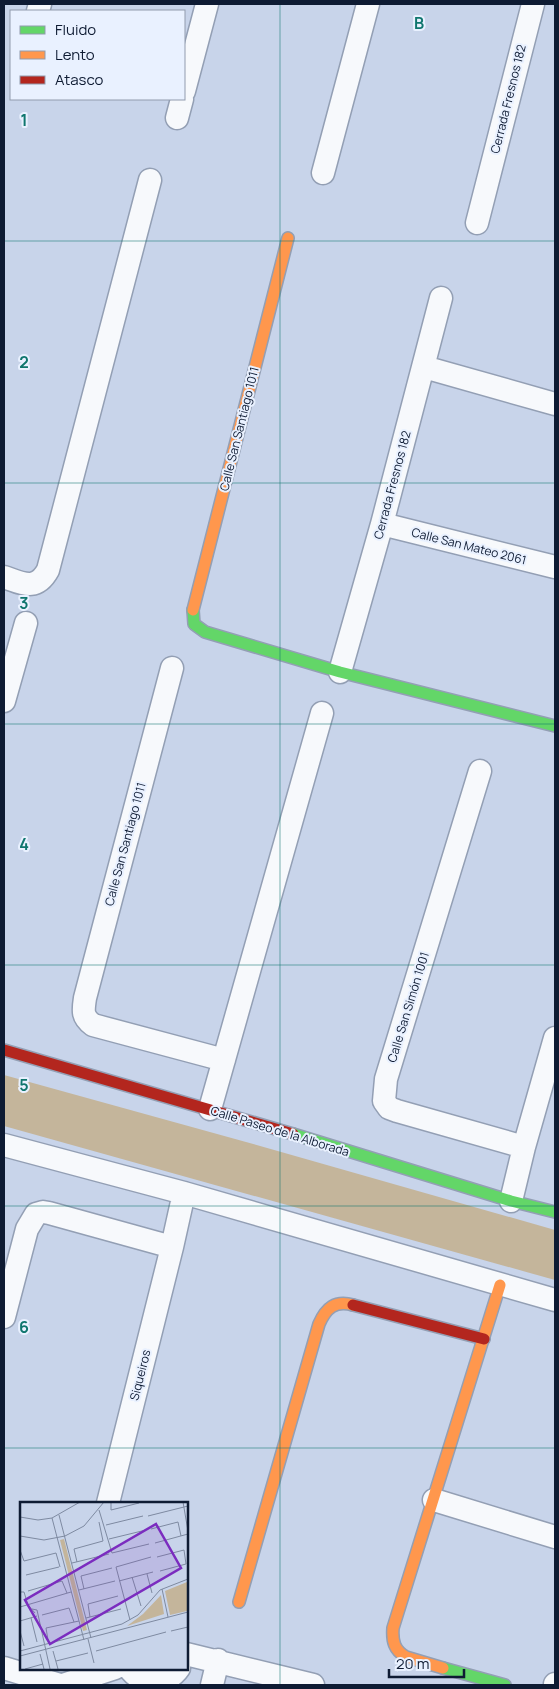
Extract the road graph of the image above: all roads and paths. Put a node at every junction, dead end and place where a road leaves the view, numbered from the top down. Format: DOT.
graph roads {
  1 [pos="207,4"];
  2 [pos="368,4"];
  3 [pos="533,4"];
  4 [pos="185,87"];
  5 [pos="323,173"];
  6 [pos="150,180"];
  7 [pos="476,223"];
  8 [pos="288,238"];
  9 [pos="441,298"];
  10 [pos="424,367"];
  11 [pos="555,404"];
  12 [pos="382,524"];
  13 [pos="555,567"];
  14 [pos="4,576"];
  15 [pos="26,624"];
  16 [pos="172,668"];
  17 [pos="340,672"];
  18 [pos="4,701"];
  19 [pos="322,714"];
  20 [pos="555,726"];
  21 [pos="480,771"];
  22 [pos="555,1038"];
  23 [pos="4,1050"];
  24 [pos="224,1060"];
  25 [pos="210,1109"];
  26 [pos="4,1145"];
  27 [pos="524,1146"];
  28 [pos="184,1193"];
  29 [pos="511,1201"];
  30 [pos="555,1212"];
  31 [pos="172,1247"];
  32 [pos="500,1285"];
  33 [pos="555,1300"];
  34 [pos="4,1317"];
  35 [pos="484,1340"];
  36 [pos="434,1500"];
  37 [pos="108,1502"];
  38 [pos="555,1537"];
  39 [pos="239,1602"];
  40 [pos="188,1654"];
  41 [pos="218,1660"];
  42 [pos="4,1668"];
  43 [pos="66,1669"];
  44 [pos="112,1669"];
  45 [pos="130,1669"];
  46 [pos="178,1669"];
  47 [pos="62,1685"];
  48 [pos="212,1685"];
  49 [pos="313,1685"];
  50 [pos="505,1685"];
  1 -- 4 [label="street"];
  2 -- 5 [label="street"];
  3 -- 7 [label="street, Cerrada Fresnos 182"];
  6 -- 14 [label="street"];
  8 -- 17 [label="street, Calle San Santiago 1011"];
  9 -- 10 [label="street, Cerrada Fresnos 182"];
  10 -- 11 [label="street"];
  10 -- 12 [label="street, Cerrada Fresnos 182"];
  12 -- 13 [label="street, Calle San Mateo 2061"];
  12 -- 17 [label="street, Cerrada Fresnos 182"];
  15 -- 18 [label="street"];
  16 -- 24 [label="street, Calle San Santiago 1011"];
  17 -- 20 [label="street"];
  19 -- 24 [label="street"];
  21 -- 27 [label="street, Calle San Simón 1001"];
  22 -- 27 [label="street"];
  23 -- 25 [label="street, Calle Paseo de la Alborada"];
  24 -- 25 [label="street"];
  25 -- 29 [label="street, Calle Paseo de la Alborada"];
  26 -- 28 [label="street"];
  27 -- 29 [label="street"];
  28 -- 31 [label="street, Siqueiros"];
  28 -- 32 [label="street"];
  29 -- 30 [label="street, Calle Paseo de la Alborada"];
  31 -- 34 [label="street"];
  31 -- 37 [label="street, Siqueiros"];
  32 -- 33 [label="street"];
  32 -- 35 [label="street"];
  35 -- 36 [label="street"];
  35 -- 39 [label="street"];
  36 -- 38 [label="street"];
  36 -- 50 [label="street"];
  40 -- 41 [label="street"];
  41 -- 48 [label="street"];
  41 -- 49 [label="street"];
  42 -- 47 [label="street"];
  43 -- 47 [label="street"];
  44 -- 47 [label="street"];
  45 -- 46 [label="street"];
}
